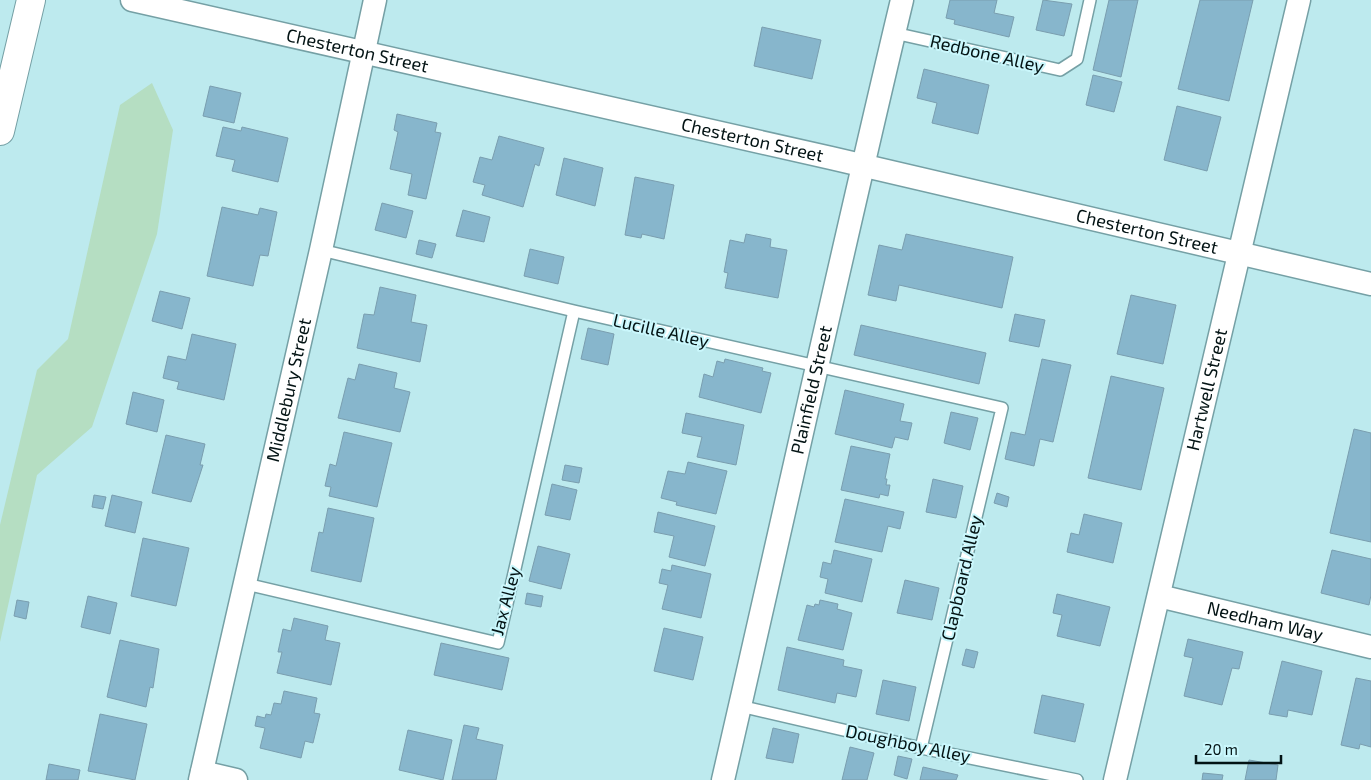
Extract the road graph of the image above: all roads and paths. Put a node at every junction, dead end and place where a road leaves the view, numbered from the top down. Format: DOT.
graph roads {
  1 [pos="31,0"];
  2 [pos="132,0"];
  3 [pos="375,0"];
  4 [pos="902,0"];
  5 [pos="1090,0"];
  6 [pos="1299,0"];
  7 [pos="894,33"];
  8 [pos="363,51"];
  9 [pos="0,131"];
  10 [pos="862,166"];
  11 [pos="321,250"];
  12 [pos="1240,253"];
  13 [pos="1371,284"];
  14 [pos="574,311"];
  15 [pos="818,368"];
  16 [pos="1002,408"];
  17 [pos="246,584"];
  18 [pos="1159,596"];
  19 [pos="1371,647"];
  20 [pos="740,706"];
  21 [pos="921,748"];
  22 [pos="201,776"];
  23 [pos="236,780"];
  24 [pos="723,780"];
  25 [pos="1077,780"];
  26 [pos="1116,780"];
  1 -- 9 [label="main road"];
  2 -- 8 [label="street, Chesterton Street"];
  3 -- 8 [label="street, Middlebury Street"];
  4 -- 7 [label="street, Plainfield Street"];
  5 -- 7 [label="lane, Redbone Alley"];
  6 -- 12 [label="street, Hartwell Street"];
  7 -- 10 [label="street, Plainfield Street"];
  8 -- 10 [label="street, Chesterton Street"];
  8 -- 11 [label="street, Middlebury Street"];
  10 -- 12 [label="street, Chesterton Street"];
  10 -- 15 [label="street, Plainfield Street"];
  11 -- 14 [label="lane, Lucille Alley"];
  11 -- 17 [label="street, Middlebury Street"];
  12 -- 13 [label="street, Chesterton Street"];
  12 -- 18 [label="street, Hartwell Street"];
  14 -- 15 [label="lane, Lucille Alley"];
  14 -- 17 [label="lane, Jax Alley"];
  15 -- 16 [label="lane, Lucille Alley"];
  15 -- 20 [label="street, Plainfield Street"];
  16 -- 21 [label="lane, Clapboard Alley"];
  17 -- 22 [label="street, Middlebury Street"];
  18 -- 19 [label="street, Needham Way"];
  18 -- 26 [label="street, Hartwell Street"];
  20 -- 21 [label="lane, Doughboy Alley"];
  20 -- 24 [label="street, Plainfield Street"];
  21 -- 25 [label="lane, Doughboy Alley"];
  22 -- 23 [label="street"];
}
